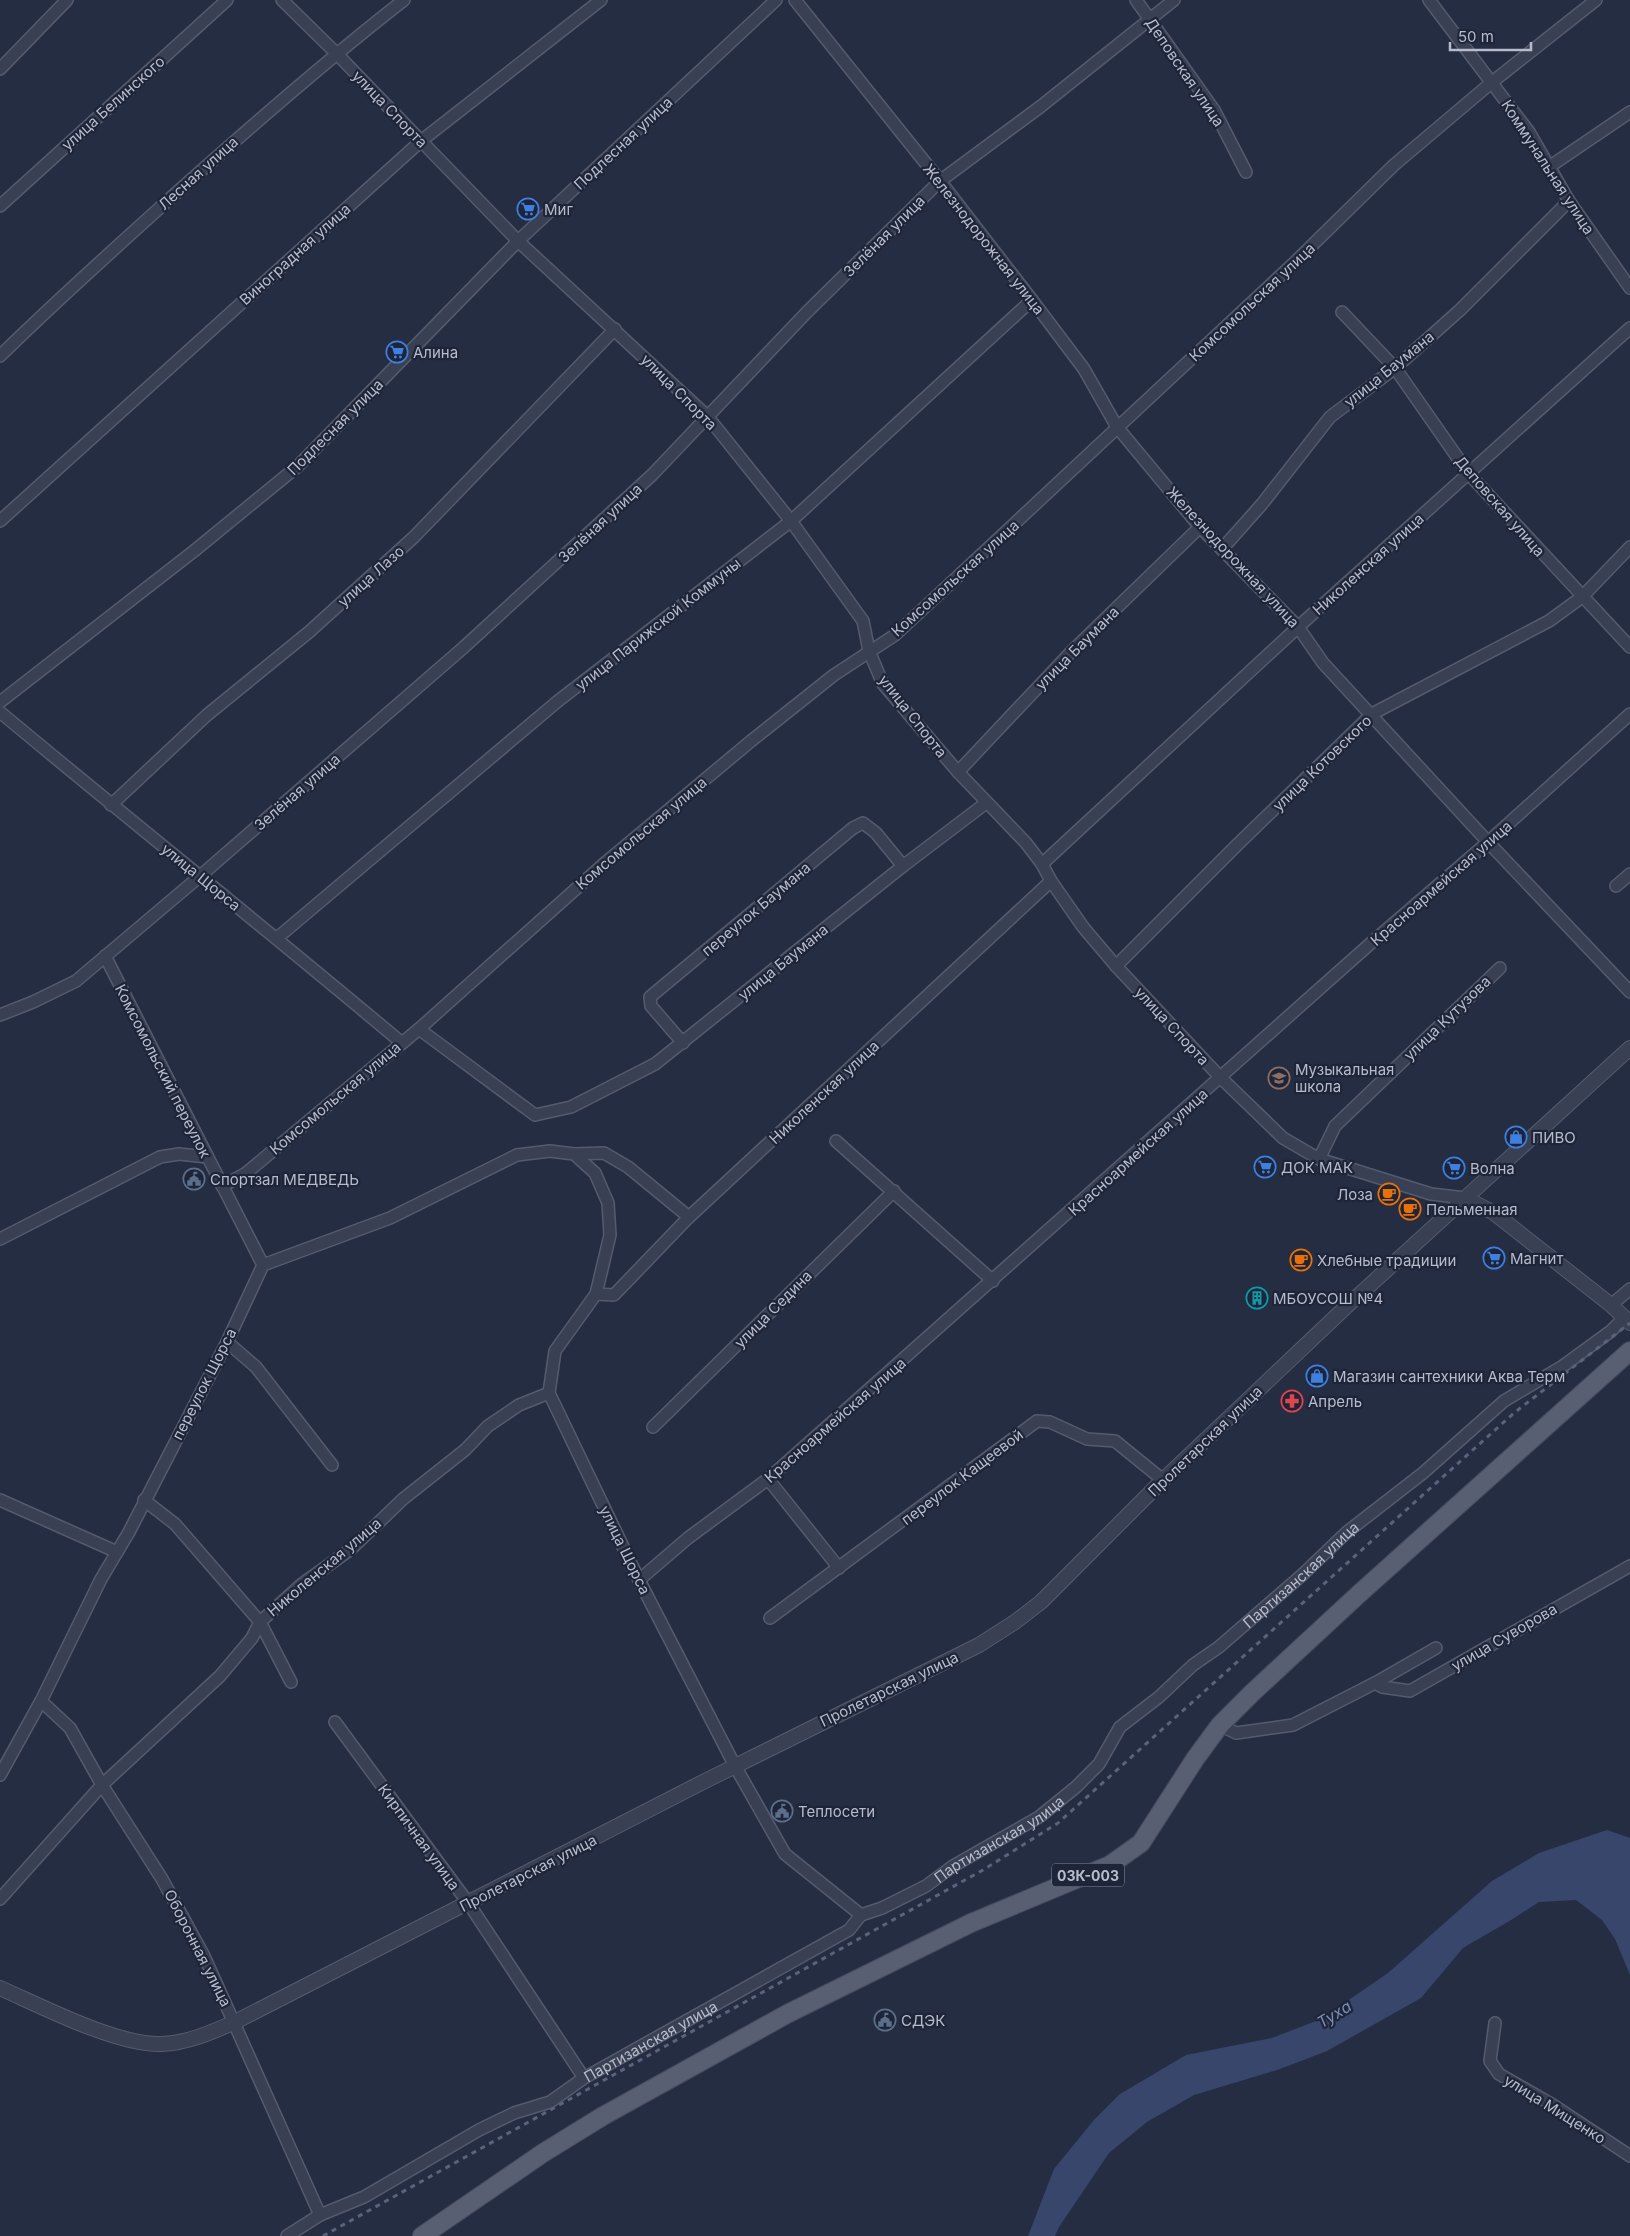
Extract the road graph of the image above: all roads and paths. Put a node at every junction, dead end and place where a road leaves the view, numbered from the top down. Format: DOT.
graph roads {
  1 [pos="67,0"];
  2 [pos="226,0"];
  3 [pos="282,0"];
  4 [pos="404,0"];
  5 [pos="602,0"];
  6 [pos="776,0"];
  7 [pos="795,0"];
  8 [pos="1136,0"];
  9 [pos="1174,0"];
  10 [pos="1429,0"];
  11 [pos="1596,0"];
  12 [pos="1150,19"];
  13 [pos="336,53"];
  14 [pos="0,70"];
  15 [pos="1491,83"];
  16 [pos="1630,112"];
  17 [pos="421,141"];
  18 [pos="1549,167"];
  19 [pos="1246,172"];
  20 [pos="940,181"];
  21 [pos="1569,201"];
  22 [pos="0,206"];
  23 [pos="518,241"];
  24 [pos="1630,288"];
  25 [pos="1032,300"];
  26 [pos="1342,312"];
  27 [pos="1630,328"];
  28 [pos="615,329"];
  29 [pos="0,356"];
  30 [pos="1395,368"];
  31 [pos="707,416"];
  32 [pos="1118,427"];
  33 [pos="1469,474"];
  34 [pos="0,521"];
  35 [pos="791,521"];
  36 [pos="1200,526"];
  37 [pos="1630,547"];
  38 [pos="1222,549"];
  39 [pos="1582,597"];
  40 [pos="1298,627"];
  41 [pos="1630,646"];
  42 [pos="868,651"];
  43 [pos="0,702"];
  44 [pos="0,712"];
  45 [pos="1372,714"];
  46 [pos="1630,714"];
  47 [pos="958,772"];
  48 [pos="986,803"];
  49 [pos="110,805"];
  50 [pos="1488,842"];
  51 [pos="1042,864"];
  52 [pos="904,866"];
  53 [pos="1630,874"];
  54 [pos="199,876"];
  55 [pos="1051,881"];
  56 [pos="1616,886"];
  57 [pos="277,938"];
  58 [pos="105,956"];
  59 [pos="1116,966"];
  60 [pos="1500,968"];
  61 [pos="1630,992"];
  62 [pos="0,1015"];
  63 [pos="419,1029"];
  64 [pos="402,1042"];
  65 [pos="683,1043"];
  66 [pos="1630,1048"];
  67 [pos="1221,1078"];
  68 [pos="836,1141"];
  69 [pos="574,1154"];
  70 [pos="206,1156"];
  71 [pos="1319,1159"];
  72 [pos="222,1186"];
  73 [pos="894,1191"];
  74 [pos="1464,1198"];
  75 [pos="690,1218"];
  76 [pos="0,1239"];
  77 [pos="263,1265"];
  78 [pos="993,1281"];
  79 [pos="1630,1289"];
  80 [pos="596,1294"];
  81 [pos="1611,1305"];
  82 [pos="1627,1321"];
  83 [pos="227,1342"];
  84 [pos="1630,1351"];
  85 [pos="548,1393"];
  86 [pos="653,1428"];
  87 [pos="332,1465"];
  88 [pos="768,1479"];
  89 [pos="1163,1480"];
  90 [pos="0,1500"];
  91 [pos="144,1500"];
  92 [pos="117,1552"];
  93 [pos="1630,1566"];
  94 [pos="839,1568"];
  95 [pos="639,1580"];
  96 [pos="770,1618"];
  97 [pos="260,1622"];
  98 [pos="1436,1648"];
  99 [pos="292,1682"];
  100 [pos="1375,1683"];
  101 [pos="41,1701"];
  102 [pos="335,1722"];
  103 [pos="1220,1725"];
  104 [pos="735,1766"];
  105 [pos="0,1775"];
  106 [pos="102,1785"];
  107 [pos="0,1899"];
  108 [pos="468,1904"];
  109 [pos="861,1915"];
  110 [pos="0,1988"];
  111 [pos="235,2022"];
  112 [pos="1494,2024"];
  113 [pos="584,2078"];
  114 [pos="1630,2156"];
  115 [pos="320,2215"];
  116 [pos="287,2236"];
  117 [pos="422,2236"];
  1 -- 14 [label="street"];
  2 -- 22 [label="street, улица Белинского"];
  3 -- 13 [label="street, улица Спорта"];
  4 -- 13 [label="street, Лесная улица"];
  5 -- 17 [label="street, Виноградная улица"];
  6 -- 23 [label="street, Подлесная улица"];
  7 -- 20 [label="street, Железнодорожная улица"];
  8 -- 12 [label="street, Деповская улица"];
  9 -- 12 [label="street, Зелёная улица"];
  10 -- 15 [label="street, Коммунальная улица"];
  11 -- 15 [label="street, Комсомольская улица"];
  12 -- 19 [label="street, Деповская улица"];
  12 -- 20 [label="street, Зелёная улица"];
  13 -- 17 [label="street, улица Спорта"];
  13 -- 29 [label="street, Лесная улица"];
  15 -- 18 [label="street, Коммунальная улица"];
  15 -- 32 [label="street, Комсомольская улица"];
  16 -- 18 [label="street"];
  17 -- 23 [label="street, улица Спорта"];
  17 -- 34 [label="street, Виноградная улица"];
  18 -- 21 [label="street, Коммунальная улица"];
  20 -- 25 [label="street, Железнодорожная улица"];
  20 -- 31 [label="street, Зелёная улица"];
  21 -- 24 [label="street, Коммунальная улица"];
  21 -- 30 [label="street, улица Баумана"];
  23 -- 28 [label="street, улица Спорта"];
  23 -- 43 [label="street, Подлесная улица"];
  25 -- 32 [label="street, Железнодорожная улица"];
  25 -- 35 [label="street, улица Парижской Коммуны"];
  26 -- 30 [label="street, Деповская улица"];
  27 -- 33 [label="street, Николенская улица"];
  28 -- 31 [label="street, улица Спорта"];
  28 -- 49 [label="street, улица Лазо"];
  30 -- 33 [label="street, Деповская улица"];
  30 -- 38 [label="street, улица Баумана"];
  31 -- 35 [label="street, улица Спорта"];
  31 -- 54 [label="street, Зелёная улица"];
  32 -- 36 [label="street, Железнодорожная улица"];
  32 -- 42 [label="street, Комсомольская улица"];
  33 -- 39 [label="street, Деповская улица"];
  33 -- 40 [label="street, Николенская улица"];
  35 -- 42 [label="street, улица Спорта"];
  35 -- 57 [label="street, улица Парижской Коммуны"];
  36 -- 38 [label="street, Железнодорожная улица"];
  36 -- 47 [label="street, улица Баумана"];
  37 -- 39 [label="street, улица Котовского"];
  38 -- 40 [label="street, Железнодорожная улица"];
  39 -- 41 [label="street, Деповская улица"];
  39 -- 45 [label="street, улица Котовского"];
  40 -- 45 [label="street, Железнодорожная улица"];
  40 -- 51 [label="street, Николенская улица"];
  42 -- 47 [label="street, улица Спорта"];
  42 -- 63 [label="street, Комсомольская улица"];
  44 -- 49 [label="street, улица Щорса"];
  45 -- 50 [label="street, Железнодорожная улица"];
  45 -- 59 [label="street, улица Котовского"];
  46 -- 50 [label="street, Красноармейская улица"];
  47 -- 48 [label="street, улица Спорта"];
  48 -- 51 [label="street, улица Спорта"];
  48 -- 52 [label="street, улица Баумана"];
  49 -- 54 [label="street, улица Щорса"];
  50 -- 61 [label="street, Железнодорожная улица"];
  50 -- 67 [label="street, Красноармейская улица"];
  51 -- 55 [label="street, улица Спорта"];
  52 -- 65 [label="street, улица Баумана"];
  52 -- 65 [label="street, переулок Баумана"];
  53 -- 56 [label="street"];
  54 -- 57 [label="street, улица Щорса"];
  54 -- 58 [label="street, Зелёная улица"];
  55 -- 59 [label="street, улица Спорта"];
  55 -- 75 [label="street, Николенская улица"];
  57 -- 64 [label="street, улица Щорса"];
  58 -- 62 [label="street, Зелёная улица"];
  58 -- 70 [label="street, Комсомольский переулок"];
  59 -- 67 [label="street, улица Спорта"];
  60 -- 71 [label="street, улица Кутузова"];
  63 -- 64 [label="street, Комсомольская улица"];
  63 -- 65 [label="street, улица Баумана"];
  64 -- 72 [label="street, Комсомольская улица"];
  66 -- 74 [label="street, Пролетарская улица"];
  67 -- 71 [label="street, улица Спорта"];
  67 -- 78 [label="street, Красноармейская улица"];
  68 -- 73 [label="street"];
  69 -- 75 [label="street"];
  69 -- 77 [label="street"];
  69 -- 80 [label="street"];
  70 -- 72 [label="street, Комсомольский переулок"];
  70 -- 76 [label="street"];
  71 -- 74 [label="street, улица Спорта"];
  72 -- 77 [label="street, Комсомольский переулок"];
  73 -- 78 [label="street"];
  73 -- 86 [label="street, улица Седина"];
  74 -- 81 [label="street, улица Спорта"];
  74 -- 89 [label="street, Пролетарская улица"];
  75 -- 80 [label="street, Николенская улица"];
  77 -- 83 [label="street, переулок Щорса"];
  78 -- 88 [label="street, Красноармейская улица"];
  79 -- 81 [label="street"];
  80 -- 85 [label="street"];
  81 -- 82 [label="street, улица Спорта"];
  82 -- 109 [label="street, Партизанская улица"];
  83 -- 87 [label="street"];
  83 -- 91 [label="street, переулок Щорса"];
  84 -- 103 [label="main road, 03К-003"];
  85 -- 95 [label="street, улица Щорса"];
  85 -- 97 [label="street, Николенская улица"];
  88 -- 94 [label="street"];
  88 -- 95 [label="street, Красноармейская улица"];
  89 -- 94 [label="street, переулок Кащеевой"];
  89 -- 104 [label="street, Пролетарская улица"];
  90 -- 92 [label="street"];
  91 -- 92 [label="street, переулок Щорса"];
  91 -- 97 [label="street"];
  92 -- 101 [label="street, переулок Щорса"];
  93 -- 100 [label="street, улица Суворова"];
  94 -- 96 [label="street, переулок Кащеевой"];
  95 -- 104 [label="street, улица Щорса"];
  97 -- 99 [label="street"];
  97 -- 106 [label="street, Николенская улица"];
  98 -- 100 [label="street, улица Суворова"];
  100 -- 103 [label="street, улица Суворова"];
  101 -- 105 [label="street, переулок Щорса"];
  101 -- 106 [label="street, Оборонная улица"];
  102 -- 108 [label="street, Кирпичная улица"];
  103 -- 117 [label="main road, 03К-003"];
  104 -- 108 [label="street, Пролетарская улица"];
  104 -- 109 [label="street, улица Щорса"];
  106 -- 107 [label="street, Николенская улица"];
  106 -- 111 [label="street, Оборонная улица"];
  108 -- 111 [label="street, Пролетарская улица"];
  108 -- 113 [label="street, Кирпичная улица"];
  109 -- 113 [label="street, Партизанская улица"];
  110 -- 111 [label="street, Пролетарская улица"];
  111 -- 115 [label="street, Оборонная улица"];
  112 -- 114 [label="street, улица Мищенко"];
  113 -- 115 [label="street, Партизанская улица"];
  115 -- 116 [label="street, Партизанская улица"];
}
